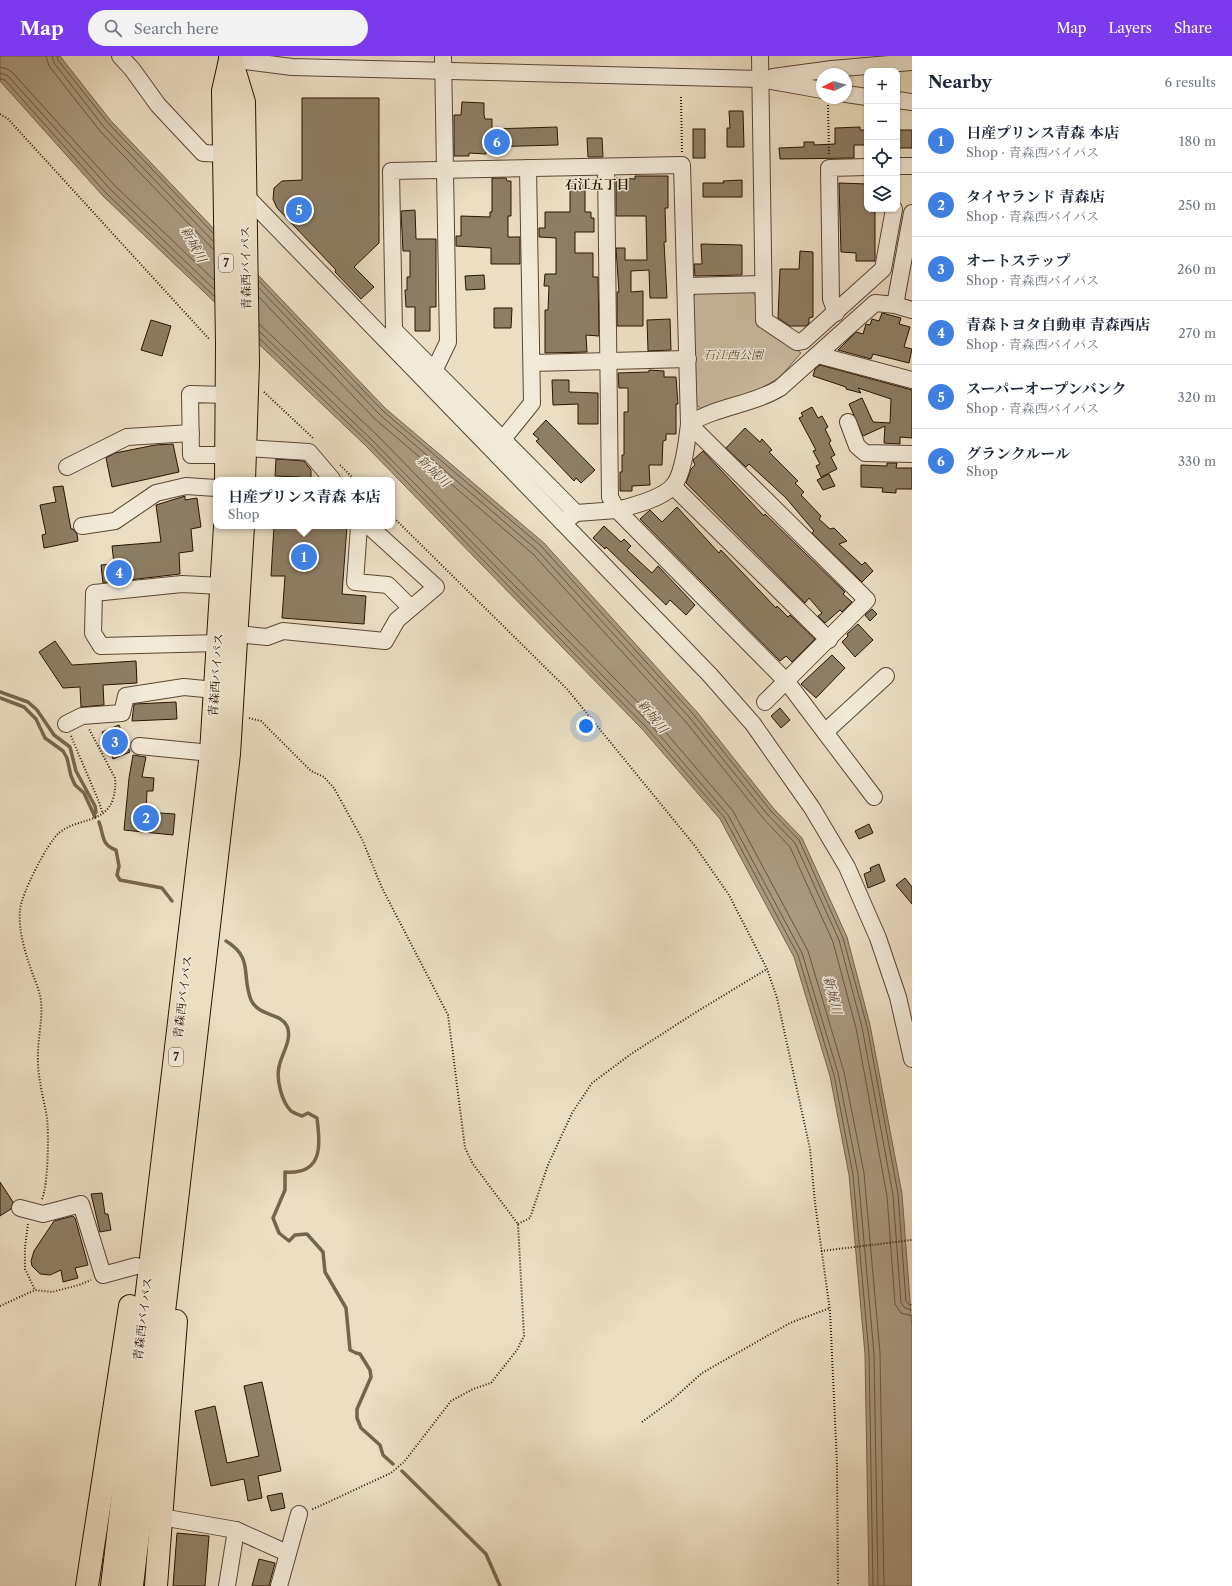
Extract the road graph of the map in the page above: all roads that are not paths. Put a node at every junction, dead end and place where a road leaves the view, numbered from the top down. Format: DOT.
graph roads {
  1 [pos="120,56"];
  2 [pos="760,56"];
  3 [pos="226,57"];
  4 [pos="912,62"];
  5 [pos="443,63"];
  6 [pos="760,79"];
  7 [pos="816,89"];
  8 [pos="852,95"];
  9 [pos="864,97"];
  10 [pos="900,100"];
  11 [pos="912,102"];
  12 [pos="224,154"];
  13 [pos="900,166"];
  14 [pos="912,166"];
  15 [pos="606,167"];
  16 [pos="864,167"];
  17 [pos="528,168"];
  18 [pos="445,170"];
  19 [pos="245,199"];
  20 [pos="893,212"];
  21 [pos="912,213"];
  22 [pos="763,284"];
  23 [pos="686,286"];
  24 [pos="895,305"];
  25 [pos="912,310"];
  26 [pos="836,313"];
  27 [pos="818,355"];
  28 [pos="688,359"];
  29 [pos="609,361"];
  30 [pos="532,362"];
  31 [pos="434,372"];
  32 [pos="912,380"];
  33 [pos="227,395"];
  34 [pos="848,422"];
  35 [pos="689,424"];
  36 [pos="191,433"];
  37 [pos="503,439"];
  38 [pos="236,451"];
  39 [pos="912,454"];
  40 [pos="67,467"];
  41 [pos="227,477"];
  42 [pos="243,477"];
  43 [pos="330,477"];
  44 [pos="673,486"];
  45 [pos="213,488"];
  46 [pos="617,510"];
  47 [pos="576,513"];
  48 [pos="563,523"];
  49 [pos="82,526"];
  50 [pos="224,529"];
  51 [pos="243,529"];
  52 [pos="359,529"];
  53 [pos="373,529"];
  54 [pos="222,586"];
  55 [pos="411,608"];
  56 [pos="228,638"];
  57 [pos="829,640"];
  58 [pos="886,676"];
  59 [pos="787,682"];
  60 [pos="215,690"];
  61 [pos="765,702"];
  62 [pos="66,724"];
  63 [pos="825,732"];
  64 [pos="139,746"];
  65 [pos="211,753"];
  66 [pos="874,797"];
  67 [pos="176,1056"];
  68 [pos="912,1059"];
  69 [pos="188,1106"];
  70 [pos="20,1208"];
  71 [pos="136,1266"];
  72 [pos="299,1514"];
  73 [pos="161,1517"];
  74 [pos="236,1530"];
  75 [pos="287,1553"];
  76 [pos="87,1586"];
  77 [pos="112,1586"];
  78 [pos="132,1586"];
  79 [pos="156,1586"];
  80 [pos="227,1586"];
  81 [pos="279,1586"];
  1 -- 12 [label="street"];
  2 -- 6 [label="street"];
  3 -- 5 [label="street"];
  3 -- 12 [label="highway, 青森西バイパス / 7"];
  3 -- 19 [label="highway, 青森西バイパス / 7"];
  4 -- 6 [label="street"];
  5 -- 6 [label="street"];
  5 -- 18 [label="street"];
  6 -- 7 [label="street"];
  6 -- 22 [label="street"];
  8 -- 9 [label="street"];
  10 -- 11 [label="street"];
  12 -- 33 [label="highway, 青森西バイパス / 7"];
  13 -- 14 [label="street"];
  15 -- 17 [label="street"];
  15 -- 23 [label="street"];
  15 -- 29 [label="street"];
  16 -- 26 [label="street"];
  17 -- 18 [label="street"];
  17 -- 30 [label="street"];
  18 -- 31 [label="street"];
  18 -- 31 [label="street"];
  19 -- 38 [label="highway, 青森西バイパス / 7"];
  19 -- 48 [label="street"];
  20 -- 26 [label="street"];
  21 -- 24 [label="street"];
  22 -- 23 [label="street"];
  22 -- 26 [label="street"];
  23 -- 28 [label="street"];
  24 -- 25 [label="street"];
  24 -- 27 [label="street"];
  27 -- 32 [label="street"];
  27 -- 35 [label="street"];
  28 -- 29 [label="street"];
  28 -- 35 [label="street"];
  29 -- 30 [label="street"];
  29 -- 46 [label="street"];
  30 -- 37 [label="street"];
  31 -- 37 [label="street"];
  33 -- 36 [label="street"];
  33 -- 38 [label="highway, 青森西バイパス / 7"];
  34 -- 39 [label="street"];
  35 -- 44 [label="street"];
  35 -- 57 [label="street"];
  36 -- 38 [label="street"];
  36 -- 40 [label="street"];
  37 -- 47 [label="street"];
  38 -- 41 [label="highway, 青森西バイパス / 7"];
  38 -- 42 [label="highway, 青森西バイパス / 7"];
  38 -- 43 [label="street"];
  44 -- 46 [label="street"];
  44 -- 57 [label="street"];
  45 -- 49 [label="street"];
  46 -- 47 [label="street"];
  46 -- 59 [label="street"];
  47 -- 48 [label="street"];
  48 -- 68 [label="street"];
  50 -- 54 [label="highway, 青森西バイパス / 7"];
  51 -- 56 [label="highway, 青森西バイパス / 7"];
  52 -- 55 [label="street"];
  53 -- 55 [label="street"];
  54 -- 56 [label="highway, 青森西バイパス / 7"];
  54 -- 56 [label="street"];
  55 -- 56 [label="street"];
  56 -- 60 [label="highway, 青森西バイパス / 7"];
  56 -- 69 [label="highway, 青森西バイパス / 7"];
  57 -- 59 [label="street"];
  58 -- 63 [label="street"];
  59 -- 61 [label="street"];
  59 -- 63 [label="street"];
  60 -- 62 [label="street"];
  60 -- 65 [label="highway, 青森西バイパス / 7"];
  63 -- 66 [label="street"];
  64 -- 65 [label="street"];
  65 -- 67 [label="highway, 青森西バイパス / 7"];
  67 -- 71 [label="highway"];
  67 -- 77 [label="highway, 青森西バイパス / 7"];
  69 -- 73 [label="highway"];
  69 -- 78 [label="highway, 青森西バイパス / 7"];
  70 -- 71 [label="street"];
  71 -- 76 [label="highway"];
  72 -- 75 [label="street"];
  73 -- 74 [label="street"];
  73 -- 79 [label="highway"];
  74 -- 75 [label="street"];
  74 -- 80 [label="street"];
  75 -- 81 [label="street"];
}
